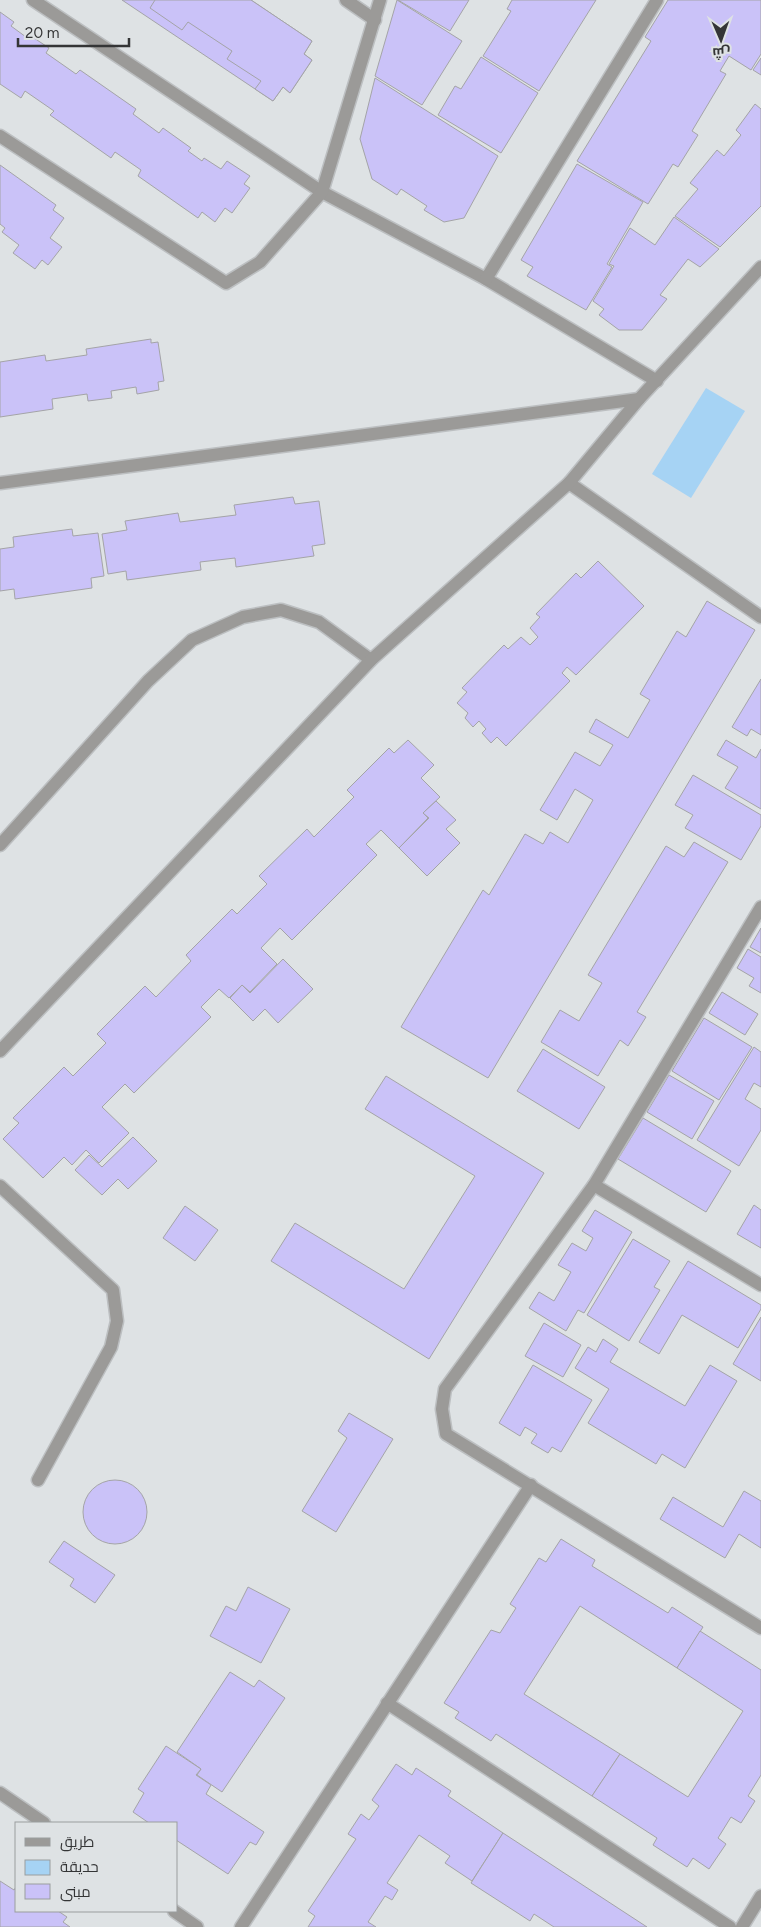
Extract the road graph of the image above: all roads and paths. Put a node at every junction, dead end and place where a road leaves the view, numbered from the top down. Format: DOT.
graph roads {
  1 [pos="33,0"];
  2 [pos="346,0"];
  3 [pos="380,0"];
  4 [pos="657,0"];
  5 [pos="374,20"];
  6 [pos="0,136"];
  7 [pos="322,192"];
  8 [pos="761,267"];
  9 [pos="486,279"];
  10 [pos="657,381"];
  11 [pos="639,399"];
  12 [pos="0,483"];
  13 [pos="569,483"];
  14 [pos="761,617"];
  15 [pos="371,660"];
  16 [pos="0,845"];
  17 [pos="761,907"];
  18 [pos="0,1051"];
  19 [pos="0,1186"];
  20 [pos="594,1186"];
  21 [pos="761,1285"];
  22 [pos="38,1480"];
  23 [pos="531,1485"];
  24 [pos="761,1628"];
  25 [pos="387,1703"];
  26 [pos="0,1793"];
  27 [pos="43,1822"];
  28 [pos="761,1896"];
  29 [pos="176,1912"];
  30 [pos="198,1927"];
  31 [pos="241,1927"];
  32 [pos="730,1927"];
  33 [pos="742,1927"];
  1 -- 7 [label="street"];
  2 -- 5 [label="street"];
  3 -- 5 [label="street"];
  4 -- 9 [label="street"];
  5 -- 7 [label="street"];
  6 -- 7 [label="street"];
  7 -- 9 [label="street"];
  8 -- 10 [label="street"];
  9 -- 10 [label="street"];
  10 -- 11 [label="street"];
  11 -- 12 [label="street"];
  11 -- 13 [label="street"];
  13 -- 14 [label="street"];
  13 -- 15 [label="street"];
  15 -- 16 [label="street"];
  15 -- 18 [label="street"];
  17 -- 20 [label="street"];
  19 -- 22 [label="street"];
  20 -- 21 [label="street"];
  20 -- 23 [label="street"];
  23 -- 24 [label="street"];
  23 -- 25 [label="street"];
  25 -- 31 [label="street"];
  25 -- 32 [label="street"];
  26 -- 27 [label="street"];
  28 -- 33 [label="street"];
  29 -- 30 [label="street"];
}
